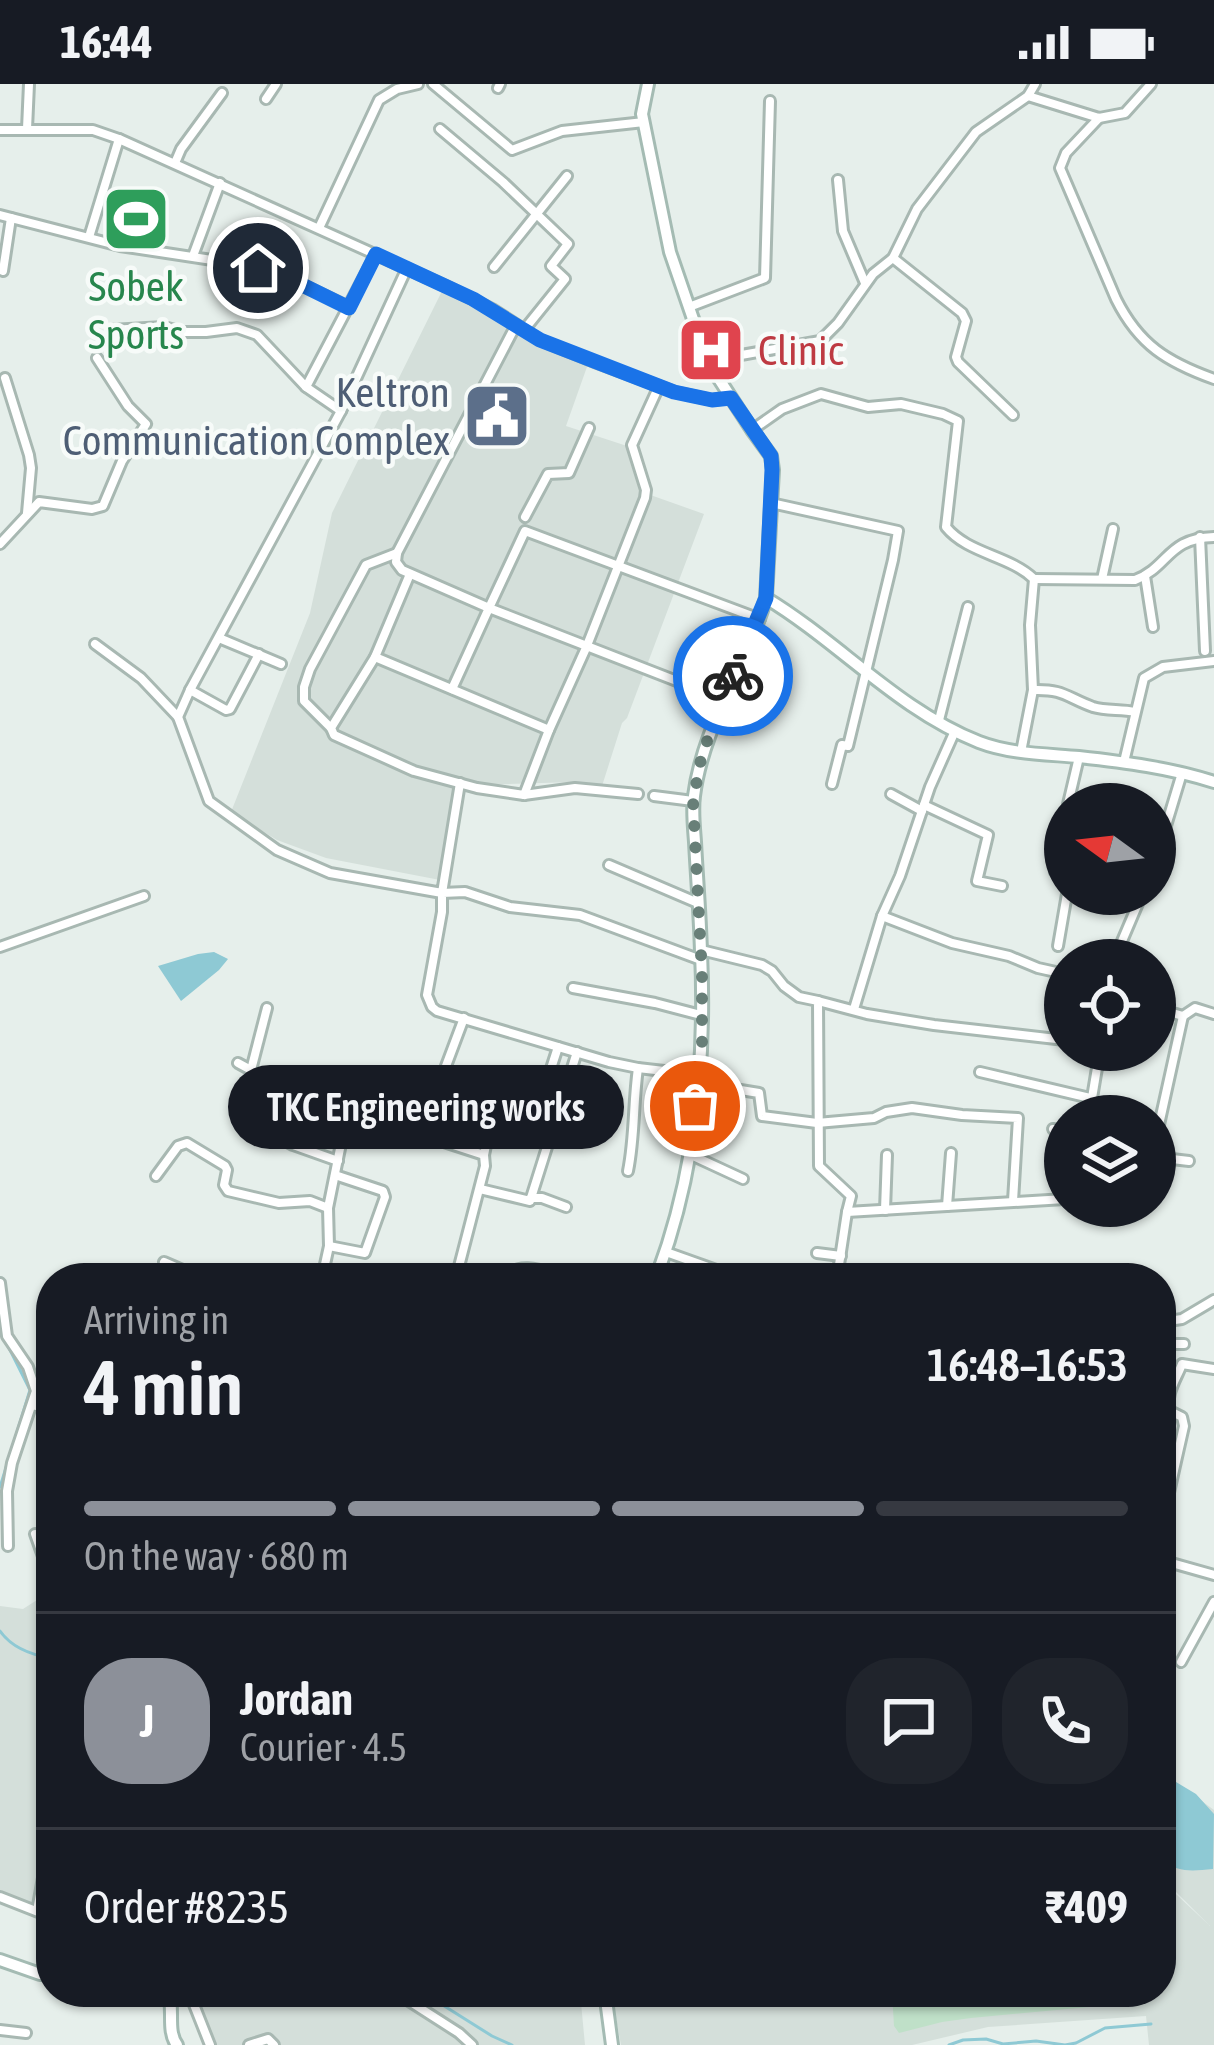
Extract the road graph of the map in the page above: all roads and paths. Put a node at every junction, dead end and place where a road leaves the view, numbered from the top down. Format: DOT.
graph roads {
  1 [pos="29,84"];
  2 [pos="276,84"];
  3 [pos="418,84"];
  4 [pos="433,84"];
  5 [pos="648,84"];
  6 [pos="1034,84"];
  7 [pos="1151,84"];
  8 [pos="394,87"];
  9 [pos="222,93"];
  10 [pos="1028,96"];
  11 [pos="266,99"];
  12 [pos="770,100"];
  13 [pos="1099,118"];
  14 [pos="644,122"];
  15 [pos="27,129"];
  16 [pos="440,129"];
  17 [pos="0,130"];
  18 [pos="119,139"];
  19 [pos="175,163"];
  20 [pos="567,176"];
  21 [pos="838,180"];
  22 [pos="220,183"];
  23 [pos="536,214"];
  24 [pos="0,215"];
  25 [pos="11,218"];
  26 [pos="320,228"];
  27 [pos="89,237"];
  28 [pos="376,254"];
  29 [pos="194,256"];
  30 [pos="893,258"];
  31 [pos="494,267"];
  32 [pos="406,268"];
  33 [pos="3,271"];
  34 [pos="866,281"];
  35 [pos="689,307"];
  36 [pos="349,308"];
  37 [pos="520,328"];
  38 [pos="112,330"];
  39 [pos="97,358"];
  40 [pos="713,360"];
  41 [pos="4,378"];
  42 [pos="1214,379"];
  43 [pos="658,386"];
  44 [pos="306,387"];
  45 [pos="731,398"];
  46 [pos="341,410"];
  47 [pos="1013,415"];
  48 [pos="589,428"];
  49 [pos="752,430"];
  50 [pos="771,503"];
  51 [pos="27,514"];
  52 [pos="525,517"];
  53 [pos="1113,530"];
  54 [pos="1200,537"];
  55 [pos="1214,537"];
  56 [pos="0,544"];
  57 [pos="397,553"];
  58 [pos="617,567"];
  59 [pos="410,574"];
  60 [pos="1145,576"];
  61 [pos="1034,579"];
  62 [pos="1102,579"];
  63 [pos="766,598"];
  64 [pos="968,607"];
  65 [pos="488,608"];
  66 [pos="760,619"];
  67 [pos="1153,627"];
  68 [pos="219,638"];
  69 [pos="95,644"];
  70 [pos="586,648"];
  71 [pos="1205,651"];
  72 [pos="259,654"];
  73 [pos="375,657"];
  74 [pos="1214,662"];
  75 [pos="281,664"];
  76 [pos="866,673"];
  77 [pos="452,689"];
  78 [pos="190,690"];
  79 [pos="1033,690"];
  80 [pos="723,699"];
  81 [pos="1135,712"];
  82 [pos="178,717"];
  83 [pos="939,720"];
  84 [pos="331,728"];
  85 [pos="549,730"];
  86 [pos="955,730"];
  87 [pos="1021,752"];
  88 [pos="1079,758"];
  89 [pos="1123,764"];
  90 [pos="1183,772"];
  91 [pos="1214,782"];
  92 [pos="460,783"];
  93 [pos="1074,783"];
  94 [pos="832,784"];
  95 [pos="638,794"];
  96 [pos="891,794"];
  97 [pos="1176,794"];
  98 [pos="524,795"];
  99 [pos="654,796"];
  100 [pos="693,801"];
  101 [pos="923,808"];
  102 [pos="609,866"];
  103 [pos="1002,886"];
  104 [pos="442,893"];
  105 [pos="144,896"];
  106 [pos="698,903"];
  107 [pos="882,916"];
  108 [pos="0,947"];
  109 [pos="701,955"];
  110 [pos="1044,969"];
  111 [pos="573,988"];
  112 [pos="818,1001"];
  113 [pos="267,1008"];
  114 [pos="854,1010"];
  115 [pos="1176,1014"];
  116 [pos="1214,1014"];
  117 [pos="701,1016"];
  118 [pos="1183,1016"];
  119 [pos="464,1018"];
  120 [pos="1044,1037"];
  121 [pos="558,1047"];
  122 [pos="577,1052"];
  123 [pos="238,1063"];
  124 [pos="446,1066"];
  125 [pos="638,1069"];
  126 [pos="250,1070"];
  127 [pos="980,1072"];
  128 [pos="698,1079"];
  129 [pos="541,1090"];
  130 [pos="1077,1095"];
  131 [pos="1166,1095"];
  132 [pos="562,1101"];
  133 [pos="347,1114"];
  134 [pos="817,1123"];
  135 [pos="262,1128"];
  136 [pos="596,1137"];
  137 [pos="951,1153"];
  138 [pos="689,1154"];
  139 [pos="484,1155"];
  140 [pos="887,1155"];
  141 [pos="1176,1159"];
  142 [pos="338,1161"];
  143 [pos="1190,1161"];
  144 [pos="628,1171"];
  145 [pos="335,1175"];
  146 [pos="156,1176"];
  147 [pos="743,1179"];
  148 [pos="480,1189"];
  149 [pos="531,1198"];
  150 [pos="1044,1200"];
  151 [pos="1013,1201"];
  152 [pos="947,1206"];
  153 [pos="566,1207"];
  154 [pos="328,1208"];
  155 [pos="885,1210"];
  156 [pos="847,1212"];
  157 [pos="328,1246"];
  158 [pos="666,1252"];
  159 [pos="817,1252"];
  160 [pos="841,1256"];
  161 [pos="325,1263"];
  162 [pos="460,1263"];
  163 [pos="662,1263"];
  164 [pos="697,1263"];
  165 [pos="840,1263"];
  166 [pos="0,1283"];
  167 [pos="1214,1300"];
  168 [pos="1176,1320"];
  169 [pos="1176,1343"];
  170 [pos="1184,1343"];
  171 [pos="1214,1369"];
  172 [pos="1176,1377"];
  173 [pos="32,1405"];
  174 [pos="36,1406"];
  175 [pos="1176,1414"];
  176 [pos="1176,1461"];
  177 [pos="8,1546"];
  178 [pos="1176,1564"];
  179 [pos="1214,1575"];
  180 [pos="1214,1602"];
  181 [pos="1181,1662"];
  182 [pos="0,1897"];
  183 [pos="36,1911"];
  184 [pos="0,1960"];
  185 [pos="36,1973"];
  186 [pos="171,2007"];
  187 [pos="195,2007"];
  188 [pos="419,2007"];
  189 [pos="607,2007"];
  190 [pos="0,2030"];
  191 [pos="26,2033"];
  192 [pos="177,2045"];
  193 [pos="210,2045"];
  194 [pos="249,2045"];
  195 [pos="274,2045"];
  196 [pos="472,2045"];
  197 [pos="612,2045"];
  1 -- 15 [label="street"];
  2 -- 11 [label="street"];
  3 -- 8 [label="street"];
  4 -- 14 [label="street"];
  5 -- 14 [label="main road"];
  6 -- 10 [label="street"];
  7 -- 13 [label="street"];
  8 -- 26 [label="street"];
  9 -- 19 [label="street"];
  10 -- 13 [label="street"];
  10 -- 30 [label="street"];
  12 -- 35 [label="street"];
  13 -- 42 [label="street"];
  14 -- 35 [label="main road"];
  15 -- 17 [label="street"];
  15 -- 18 [label="street"];
  16 -- 23 [label="street"];
  18 -- 19 [label="street"];
  18 -- 27 [label="street"];
  19 -- 22 [label="street"];
  20 -- 23 [label="street"];
  21 -- 34 [label="street"];
  22 -- 26 [label="street"];
  22 -- 29 [label="street"];
  23 -- 31 [label="street"];
  23 -- 37 [label="street"];
  24 -- 25 [label="street"];
  25 -- 27 [label="street"];
  25 -- 33 [label="street"];
  26 -- 28 [label="street"];
  27 -- 29 [label="street"];
  28 -- 32 [label="street"];
  28 -- 36 [label="street"];
  29 -- 36 [label="street"];
  30 -- 34 [label="street"];
  30 -- 47 [label="street"];
  32 -- 37 [label="street"];
  32 -- 46 [label="street"];
  34 -- 40 [label="street"];
  35 -- 40 [label="main road"];
  36 -- 44 [label="street"];
  37 -- 43 [label="street"];
  37 -- 57 [label="street"];
  38 -- 44 [label="street"];
  39 -- 51 [label="street"];
  40 -- 45 [label="main road"];
  41 -- 51 [label="street"];
  43 -- 45 [label="street"];
  43 -- 58 [label="street"];
  44 -- 46 [label="street"];
  45 -- 49 [label="main road"];
  46 -- 68 [label="street"];
  48 -- 52 [label="street"];
  49 -- 50 [label="main road"];
  49 -- 61 [label="street"];
  50 -- 63 [label="main road"];
  50 -- 76 [label="street"];
  51 -- 56 [label="street"];
  53 -- 62 [label="street"];
  54 -- 55 [label="street"];
  54 -- 60 [label="street"];
  54 -- 71 [label="street"];
  57 -- 59 [label="street"];
  57 -- 84 [label="street"];
  58 -- 65 [label="street"];
  58 -- 66 [label="street"];
  58 -- 70 [label="street"];
  59 -- 65 [label="street"];
  59 -- 73 [label="street"];
  60 -- 62 [label="street"];
  60 -- 67 [label="street"];
  61 -- 62 [label="street"];
  61 -- 79 [label="street"];
  63 -- 66 [label="main road"];
  63 -- 76 [label="main road"];
  64 -- 83 [label="street"];
  65 -- 70 [label="street"];
  65 -- 77 [label="street"];
  66 -- 80 [label="main road"];
  68 -- 72 [label="street"];
  68 -- 78 [label="street"];
  69 -- 82 [label="street"];
  70 -- 80 [label="street"];
  70 -- 85 [label="street"];
  72 -- 75 [label="street"];
  72 -- 78 [label="street"];
  73 -- 77 [label="street"];
  73 -- 84 [label="street"];
  74 -- 81 [label="street"];
  76 -- 83 [label="main road"];
  76 -- 94 [label="street"];
  77 -- 85 [label="street"];
  78 -- 82 [label="street"];
  79 -- 81 [label="street"];
  79 -- 87 [label="street"];
  80 -- 100 [label="main road"];
  81 -- 89 [label="street"];
  82 -- 104 [label="street"];
  83 -- 86 [label="main road"];
  84 -- 92 [label="street"];
  85 -- 98 [label="street"];
  86 -- 87 [label="main road"];
  86 -- 101 [label="street"];
  87 -- 88 [label="main road"];
  88 -- 89 [label="main road"];
  88 -- 93 [label="street"];
  89 -- 90 [label="main road"];
  90 -- 91 [label="main road"];
  90 -- 97 [label="street"];
  92 -- 98 [label="street"];
  92 -- 104 [label="street"];
  95 -- 98 [label="street"];
  96 -- 101 [label="street"];
  99 -- 100 [label="street"];
  100 -- 106 [label="main road"];
  101 -- 103 [label="street"];
  101 -- 107 [label="street"];
  102 -- 106 [label="street"];
  104 -- 109 [label="street"];
  104 -- 119 [label="street"];
  105 -- 108 [label="street"];
  106 -- 109 [label="main road"];
  107 -- 110 [label="street"];
  107 -- 114 [label="street"];
  109 -- 112 [label="street"];
  109 -- 117 [label="main road"];
  111 -- 117 [label="street"];
  112 -- 114 [label="street"];
  112 -- 134 [label="street"];
  113 -- 126 [label="street"];
  114 -- 120 [label="street"];
  115 -- 118 [label="street"];
  116 -- 118 [label="street"];
  117 -- 128 [label="main road"];
  118 -- 131 [label="street"];
  119 -- 121 [label="street"];
  119 -- 124 [label="street"];
  121 -- 122 [label="street"];
  121 -- 129 [label="street"];
  122 -- 125 [label="street"];
  122 -- 132 [label="street"];
  123 -- 126 [label="street"];
  125 -- 128 [label="street"];
  125 -- 144 [label="street"];
  126 -- 133 [label="street"];
  127 -- 130 [label="street"];
  128 -- 134 [label="street"];
  128 -- 138 [label="main road"];
  129 -- 132 [label="street"];
  129 -- 139 [label="street"];
  132 -- 136 [label="street"];
  132 -- 149 [label="street"];
  133 -- 139 [label="street"];
  133 -- 142 [label="street"];
  134 -- 151 [label="street"];
  134 -- 156 [label="street"];
  135 -- 142 [label="street"];
  137 -- 152 [label="street"];
  138 -- 147 [label="street"];
  138 -- 158 [label="main road"];
  139 -- 148 [label="street"];
  140 -- 155 [label="street"];
  141 -- 143 [label="street"];
  142 -- 145 [label="street"];
  145 -- 154 [label="street"];
  145 -- 157 [label="street"];
  146 -- 154 [label="street"];
  148 -- 149 [label="street"];
  148 -- 162 [label="street"];
  149 -- 153 [label="street"];
  150 -- 151 [label="street"];
  151 -- 152 [label="street"];
  152 -- 155 [label="street"];
  154 -- 157 [label="street"];
  155 -- 156 [label="street"];
  156 -- 160 [label="street"];
  157 -- 161 [label="street"];
  158 -- 163 [label="main road"];
  158 -- 164 [label="street"];
  159 -- 160 [label="street"];
  160 -- 165 [label="street"];
  166 -- 173 [label="street"];
  167 -- 168 [label="street"];
  169 -- 170 [label="street"];
  171 -- 172 [label="street"];
  173 -- 174 [label="street"];
  173 -- 177 [label="street"];
  175 -- 176 [label="street"];
  178 -- 179 [label="street"];
  180 -- 181 [label="street"];
  182 -- 183 [label="street"];
  184 -- 185 [label="main road"];
  186 -- 192 [label="main road"];
  187 -- 193 [label="street"];
  188 -- 196 [label="street"];
  189 -- 197 [label="main road"];
  190 -- 191 [label="street"];
  194 -- 195 [label="street"];
}
